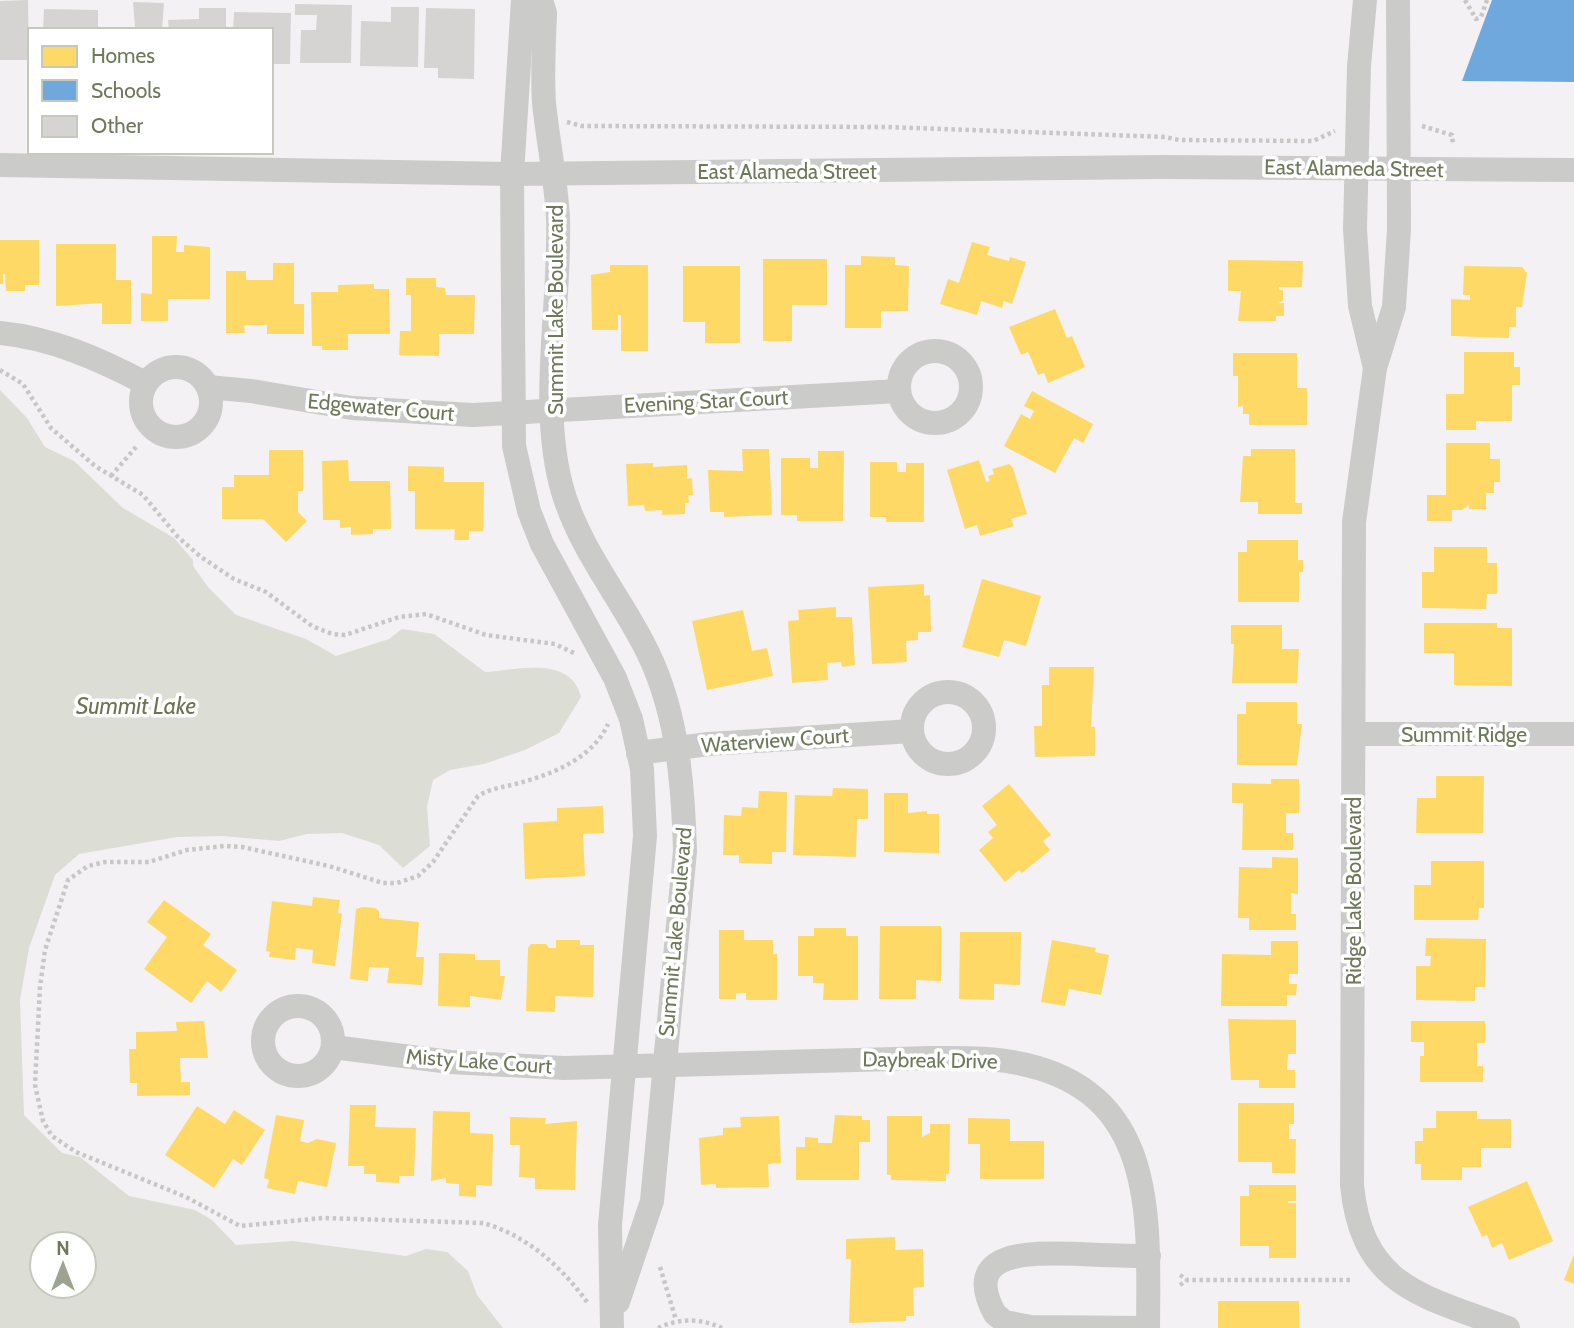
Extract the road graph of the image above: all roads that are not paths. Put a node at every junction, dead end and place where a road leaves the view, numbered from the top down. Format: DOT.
graph roads {
  1 [pos="523,0"];
  2 [pos="541,0"];
  3 [pos="1365,0"];
  4 [pos="1398,0"];
  5 [pos="0,165"];
  6 [pos="1357,168"];
  7 [pos="1398,169"];
  8 [pos="1574,170"];
  9 [pos="512,174"];
  10 [pos="553,174"];
  11 [pos="0,333"];
  12 [pos="1375,368"];
  13 [pos="145,383"];
  14 [pos="208,387"];
  15 [pos="899,391"];
  16 [pos="553,411"];
  17 [pos="513,414"];
  18 [pos="912,731"];
  19 [pos="1354,734"];
  20 [pos="1574,734"];
  21 [pos="677,747"];
  22 [pos="638,753"];
  23 [pos="333,1047"];
  24 [pos="664,1064"];
  25 [pos="625,1065"];
  26 [pos="1149,1256"];
  27 [pos="605,1320"];
  28 [pos="1148,1328"];
  29 [pos="1508,1328"];
  1 -- 9 [label="street, Summit Lake Boulevard"];
  2 -- 10 [label="street, Summit Lake Boulevard"];
  3 -- 6 [label="street, Ridge Lake Boulevard"];
  4 -- 7 [label="street, Ridge Lake Boulevard"];
  5 -- 9 [label="street, East Alameda Street"];
  6 -- 7 [label="street, East Alameda Street"];
  6 -- 10 [label="street, East Alameda Street"];
  6 -- 12 [label="street, Ridge Lake Boulevard"];
  7 -- 8 [label="street, East Alameda Street"];
  7 -- 12 [label="street, Ridge Lake Boulevard"];
  9 -- 10 [label="street, East Alameda Street"];
  9 -- 17 [label="street, Summit Lake Boulevard"];
  10 -- 16 [label="street, Summit Lake Boulevard"];
  11 -- 13 [label="street"];
  12 -- 19 [label="street, Ridge Lake Boulevard"];
  13 -- 14 [label="street"];
  13 -- 14 [label="street"];
  14 -- 17 [label="street, Edgewater Court"];
  15 -- 16 [label="street, Evening Star Court"];
  16 -- 17 [label="street, Evening Star Court"];
  16 -- 21 [label="street, Summit Lake Boulevard"];
  17 -- 22 [label="street, Summit Lake Boulevard"];
  18 -- 21 [label="street, Waterview Court"];
  19 -- 20 [label="street, Summit Ridge"];
  19 -- 29 [label="street, Ridge Lake Boulevard"];
  21 -- 22 [label="street, Waterview Court"];
  21 -- 24 [label="street, Summit Lake Boulevard"];
  22 -- 25 [label="street, Summit Lake Boulevard"];
  23 -- 25 [label="street, Misty Lake Court"];
  24 -- 25 [label="street, Daybreak Drive"];
  24 -- 26 [label="street, Daybreak Drive"];
  24 -- 27 [label="street, Summit Lake Boulevard"];
  25 -- 27 [label="street, Summit Lake Boulevard"];
  26 -- 28 [label="street, Daybreak Drive"];
  26 -- 28 [label="street, Daybreak Drive"];
}
